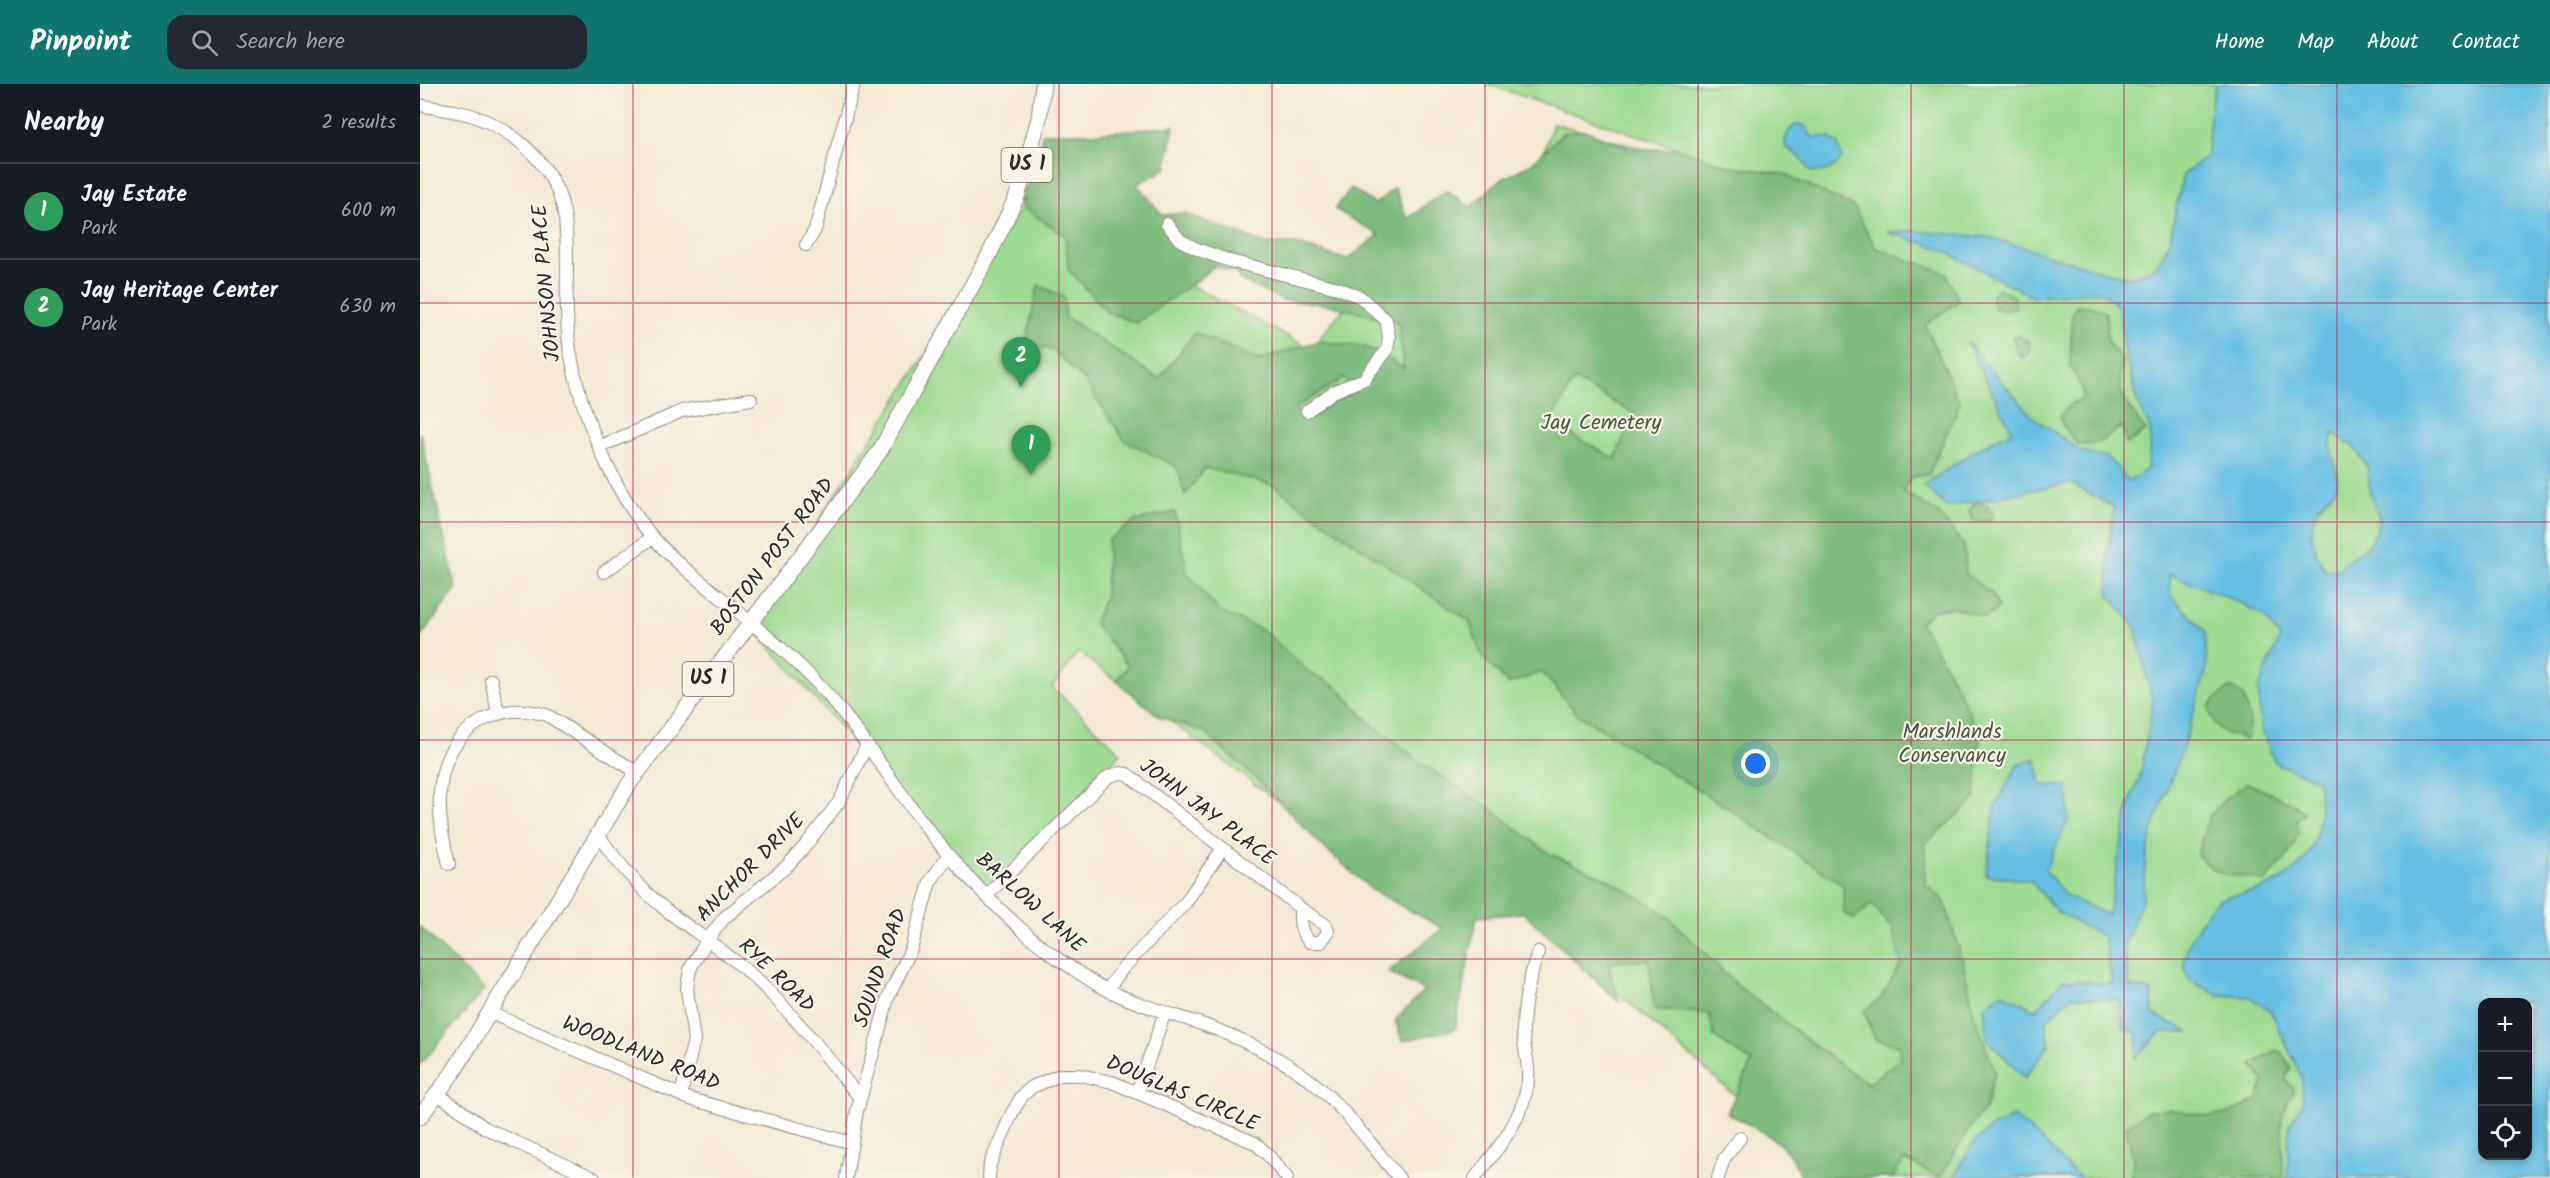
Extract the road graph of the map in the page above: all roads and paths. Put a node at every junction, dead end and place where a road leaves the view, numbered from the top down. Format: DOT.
graph roads {
  1 [pos="854,84"];
  2 [pos="1043,84"];
  3 [pos="420,105"];
  4 [pos="1167,224"];
  5 [pos="806,246"];
  6 [pos="751,399"];
  7 [pos="1307,411"];
  8 [pos="599,447"];
  9 [pos="653,537"];
  10 [pos="604,572"];
  11 [pos="751,622"];
  12 [pos="491,680"];
  13 [pos="498,713"];
  14 [pos="867,745"];
  15 [pos="638,773"];
  16 [pos="599,836"];
  17 [pos="1222,849"];
  18 [pos="948,856"];
  19 [pos="449,864"];
  20 [pos="987,895"];
  21 [pos="1300,908"];
  22 [pos="708,939"];
  23 [pos="1538,952"];
  24 [pos="1108,989"];
  25 [pos="488,1012"];
  26 [pos="1165,1012"];
  27 [pos="1137,1093"];
  28 [pos="438,1094"];
  29 [pos="681,1095"];
  30 [pos="860,1098"];
  31 [pos="420,1117"];
  32 [pos="1740,1138"];
  33 [pos="852,1143"];
  34 [pos="594,1178"];
  35 [pos="846,1178"];
  36 [pos="989,1178"];
  37 [pos="1287,1178"];
  38 [pos="1400,1178"];
  39 [pos="1475,1178"];
  40 [pos="1718,1178"];
  1 -- 5 [label="street"];
  2 -- 11 [label="main road, BOSTON POST ROAD / US 1"];
  3 -- 8 [label="street, JOHNSON PLACE"];
  4 -- 7 [label="street"];
  6 -- 8 [label="street"];
  8 -- 9 [label="street, JOHNSON PLACE"];
  9 -- 10 [label="street"];
  9 -- 11 [label="street, JOHNSON PLACE"];
  11 -- 14 [label="street, BARLOW LANE"];
  11 -- 15 [label="main road, BOSTON POST ROAD / US 1"];
  12 -- 13 [label="street"];
  13 -- 15 [label="street"];
  13 -- 19 [label="street"];
  14 -- 18 [label="street, BARLOW LANE"];
  14 -- 22 [label="street, ANCHOR DRIVE"];
  15 -- 16 [label="main road, BOSTON POST ROAD / US 1"];
  16 -- 22 [label="street, RYE ROAD"];
  16 -- 25 [label="main road, BOSTON POST ROAD / US 1"];
  17 -- 20 [label="street, JOHN JAY PLACE"];
  17 -- 21 [label="street, JOHN JAY PLACE"];
  17 -- 24 [label="street"];
  18 -- 20 [label="street, BARLOW LANE"];
  18 -- 30 [label="street, SOUND ROAD"];
  20 -- 24 [label="street, BARLOW LANE"];
  22 -- 29 [label="street, ANCHOR DRIVE"];
  22 -- 30 [label="street, RYE ROAD"];
  23 -- 39 [label="street"];
  24 -- 26 [label="street, BARLOW LANE"];
  25 -- 28 [label="main road, BOSTON POST ROAD / US 1"];
  25 -- 29 [label="street, WOODLAND ROAD"];
  26 -- 27 [label="street"];
  26 -- 38 [label="street, BARLOW LANE"];
  27 -- 36 [label="street, DOUGLAS CIRCLE"];
  27 -- 37 [label="street, DOUGLAS CIRCLE"];
  28 -- 31 [label="main road, BOSTON POST ROAD / US 1"];
  28 -- 34 [label="street"];
  29 -- 33 [label="street, WOODLAND ROAD"];
  30 -- 33 [label="street"];
  32 -- 40 [label="street"];
  33 -- 35 [label="street"];
}
